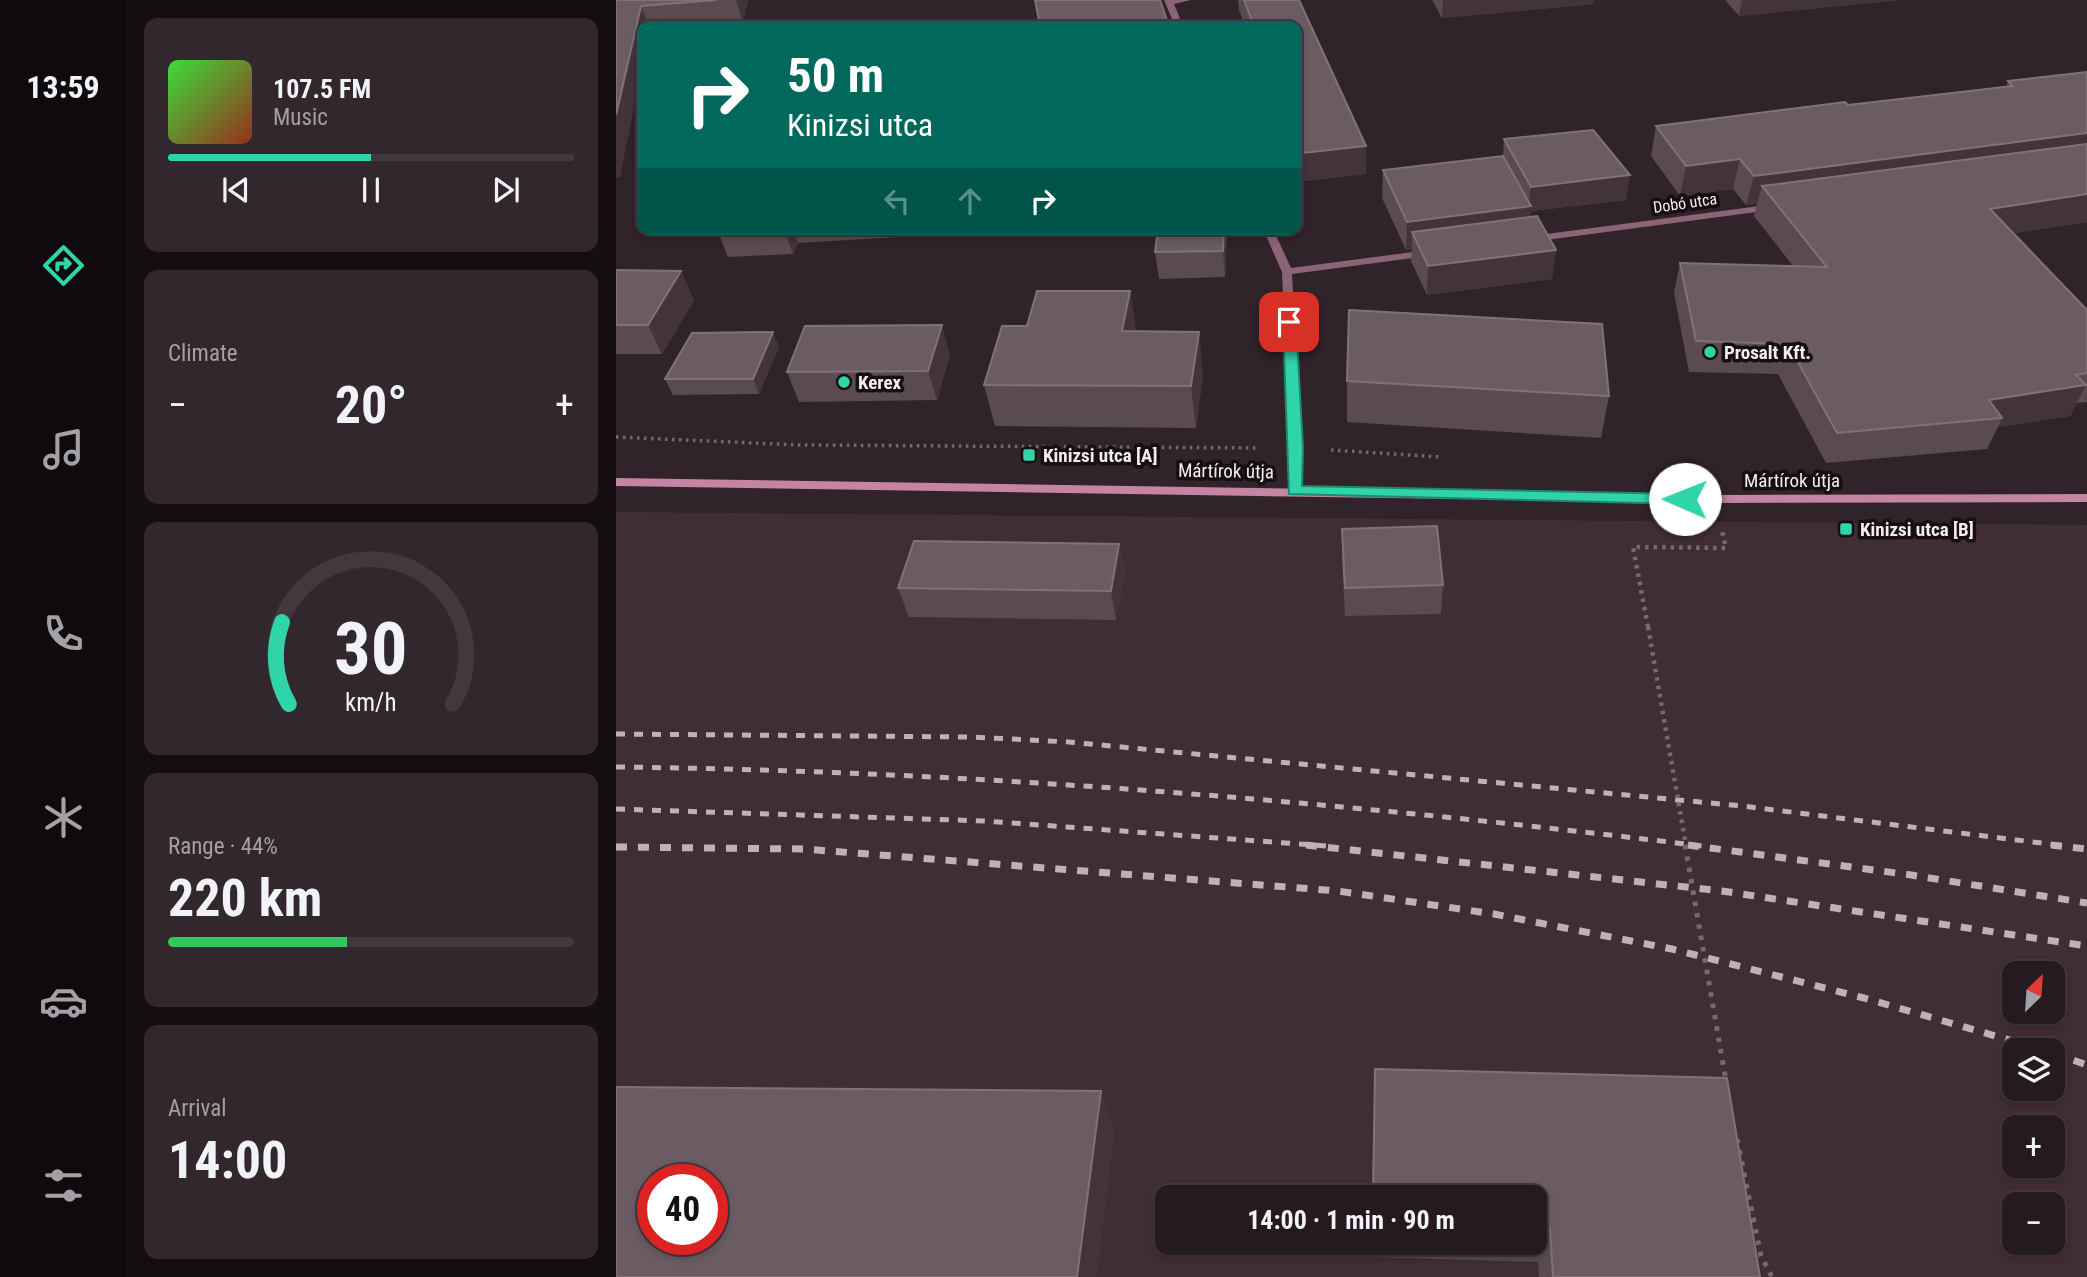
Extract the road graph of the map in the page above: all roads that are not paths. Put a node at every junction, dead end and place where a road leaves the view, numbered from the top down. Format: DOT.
graph roads {
  1 [pos="1187,0"];
  2 [pos="1168,1"];
  3 [pos="1177,21"];
  4 [pos="1783,206"];
  5 [pos="1271,235"];
  6 [pos="1521,241"];
  7 [pos="1438,252"];
  8 [pos="1287,272"];
  9 [pos="616,482"];
  10 [pos="1294,491"];
  11 [pos="2087,498"];
  1 -- 2 [label="street"];
  2 -- 3 [label="street"];
  4 -- 6 [label="street, Dobó utca"];
  5 -- 8 [label="street"];
  7 -- 8 [label="street"];
  8 -- 10 [label="street"];
  9 -- 10 [label="street, Mártírok útja"];
  10 -- 11 [label="street, Mártírok útja"];
}
